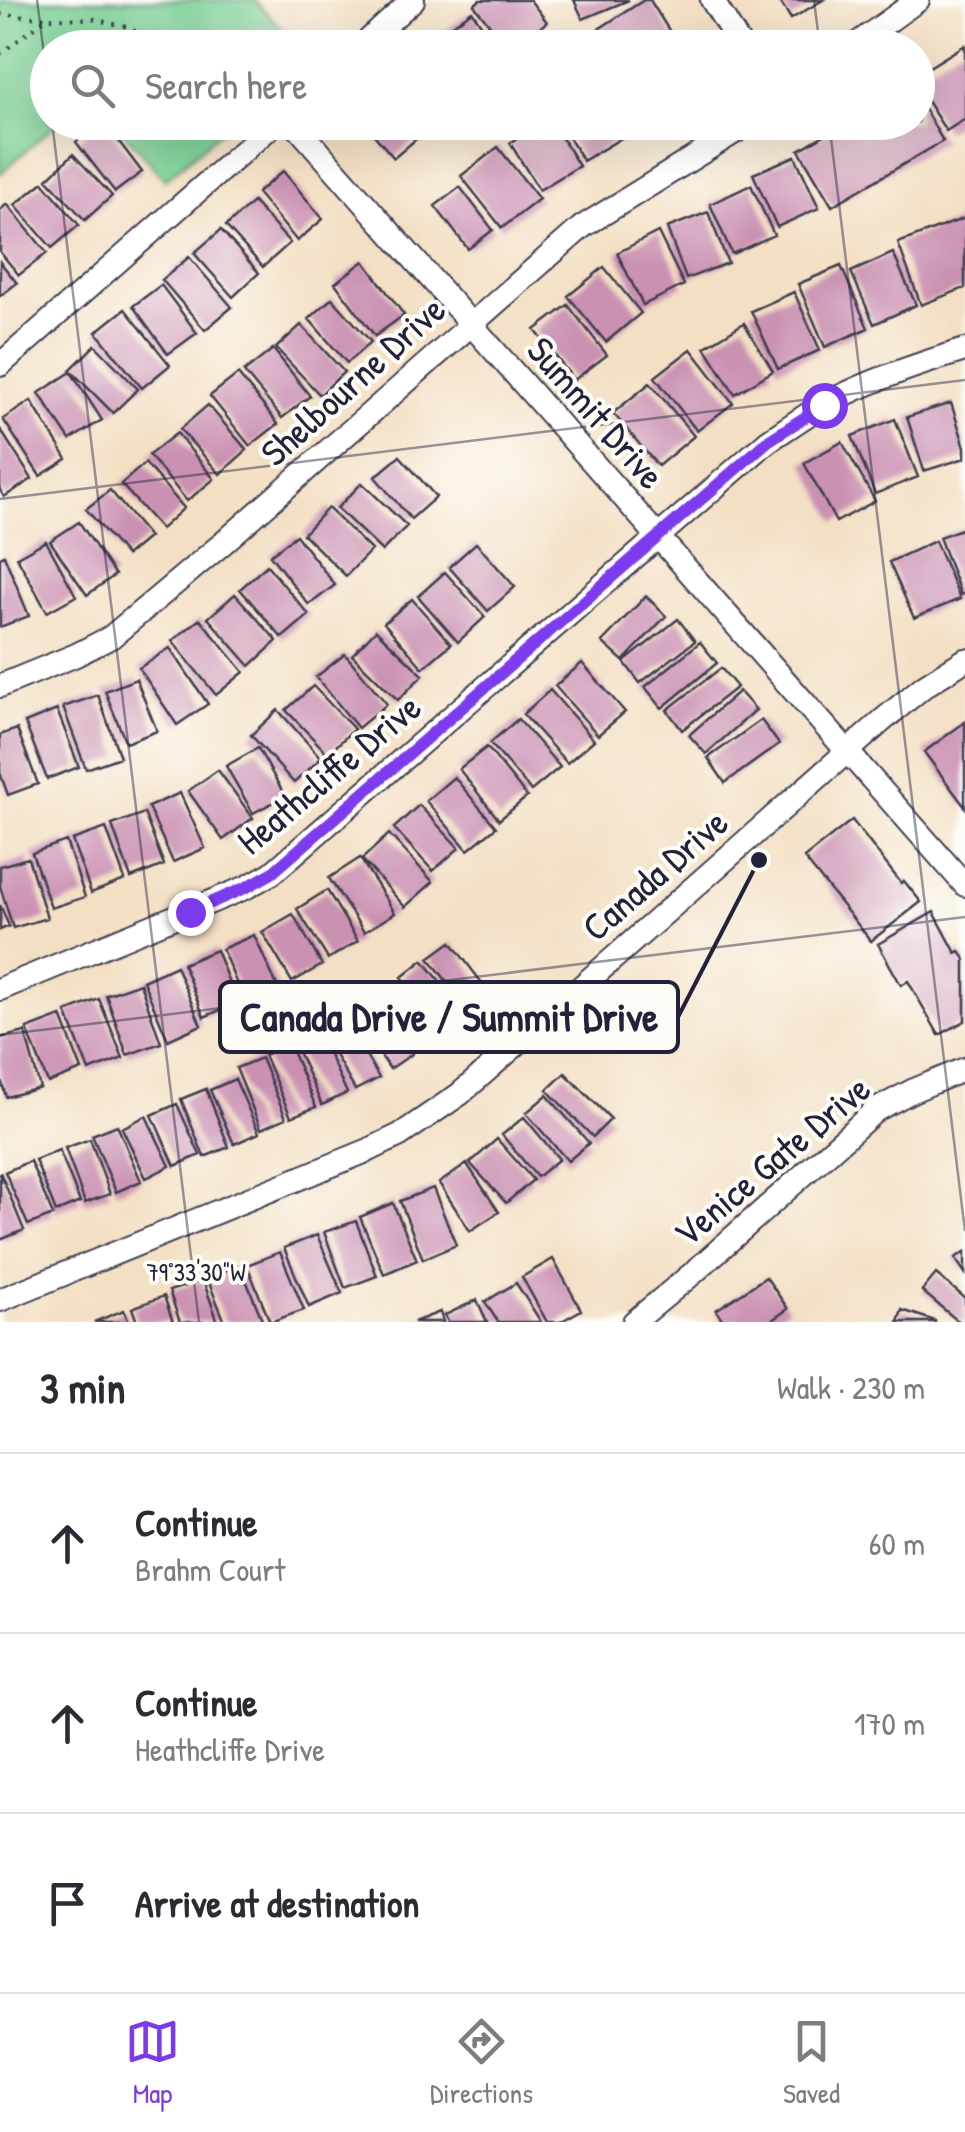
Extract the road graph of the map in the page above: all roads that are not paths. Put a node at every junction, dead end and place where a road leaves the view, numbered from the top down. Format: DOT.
graph roads {
  1 [pos="413,0"];
  2 [pos="712,0"];
  3 [pos="918,0"];
  4 [pos="380,30"];
  5 [pos="731,30"];
  6 [pos="876,30"];
  7 [pos="256,140"];
  8 [pos="309,140"];
  9 [pos="722,140"];
  10 [pos="472,323"];
  11 [pos="965,350"];
  12 [pos="0,365"];
  13 [pos="657,537"];
  14 [pos="965,660"];
  15 [pos="0,686"];
  16 [pos="848,751"];
  17 [pos="965,885"];
  18 [pos="0,989"];
  19 [pos="965,1069"];
  20 [pos="0,1300"];
  21 [pos="650,1317"];
  1 -- 4 [label="street"];
  2 -- 5 [label="street"];
  3 -- 6 [label="street"];
  7 -- 12 [label="street"];
  8 -- 10 [label="street, Summit Drive"];
  9 -- 10 [label="street, Shelbourne Drive"];
  10 -- 13 [label="street, Summit Drive"];
  10 -- 15 [label="street, Shelbourne Drive"];
  11 -- 13 [label="street, Heathcliffe Drive"];
  13 -- 16 [label="street, Summit Drive"];
  13 -- 18 [label="street, Heathcliffe Drive"];
  14 -- 16 [label="street, Canada Drive"];
  16 -- 17 [label="street, Summit Drive"];
  16 -- 20 [label="street, Canada Drive"];
  19 -- 21 [label="street, Venice Gate Drive"];
}
